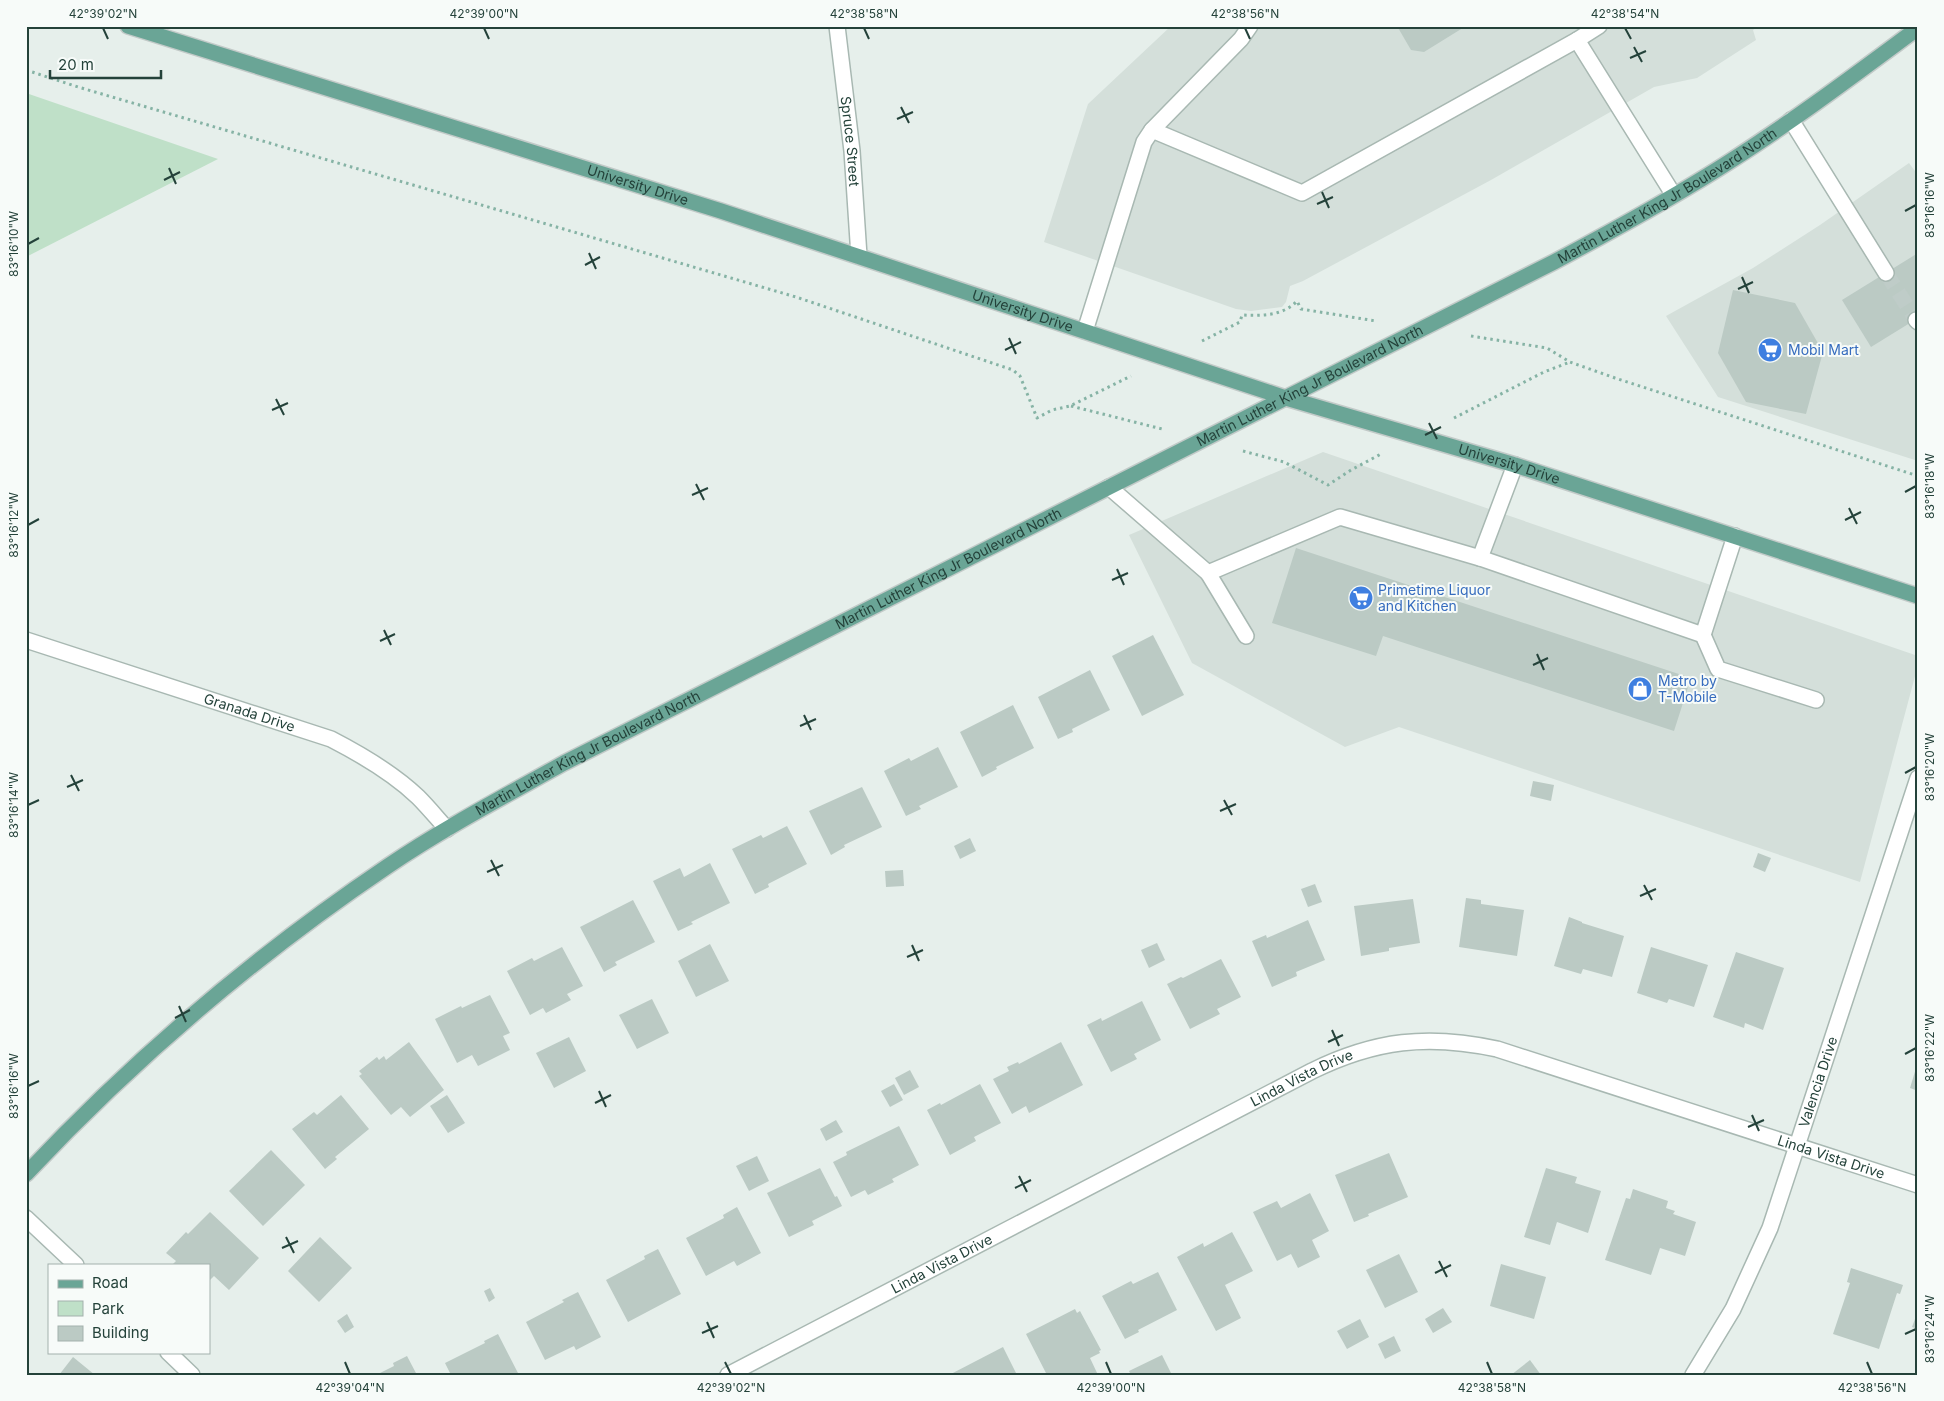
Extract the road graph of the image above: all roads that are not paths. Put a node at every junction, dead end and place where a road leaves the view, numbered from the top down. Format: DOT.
graph roads {
  1 [pos="128,26"];
  2 [pos="837,26"];
  3 [pos="1250,26"];
  4 [pos="1599,26"];
  5 [pos="1918,28"];
  6 [pos="1578,40"];
  7 [pos="1791,120"];
  8 [pos="1152,130"];
  9 [pos="1673,194"];
  10 [pos="859,256"];
  11 [pos="1886,273"];
  12 [pos="1085,331"];
  13 [pos="1286,398"];
  14 [pos="1515,465"];
  15 [pos="1109,487"];
  16 [pos="1735,536"];
  17 [pos="1480,558"];
  18 [pos="1208,572"];
  19 [pos="1918,596"];
  20 [pos="1703,635"];
  21 [pos="1246,636"];
  22 [pos="26,640"];
  23 [pos="1816,700"];
  24 [pos="1918,778"];
  25 [pos="447,829"];
  26 [pos="1798,1146"];
  27 [pos="26,1174"];
  28 [pos="1918,1185"];
  29 [pos="26,1218"];
  30 [pos="75,1264"];
  31 [pos="170,1354"];
  32 [pos="192,1375"];
  33 [pos="728,1375"];
  34 [pos="1693,1375"];
  1 -- 10 [label="main road, University Drive"];
  2 -- 10 [label="street, Spruce Street"];
  3 -- 8 [label="street"];
  4 -- 6 [label="street"];
  5 -- 7 [label="main road, Martin Luther King Jr Boulevard North"];
  6 -- 8 [label="street"];
  6 -- 9 [label="street"];
  7 -- 9 [label="main road, Martin Luther King Jr Boulevard North"];
  7 -- 11 [label="street"];
  8 -- 12 [label="street"];
  9 -- 13 [label="main road, Martin Luther King Jr Boulevard North"];
  10 -- 12 [label="main road, University Drive"];
  12 -- 13 [label="main road, University Drive"];
  13 -- 14 [label="main road, University Drive"];
  13 -- 15 [label="main road, Martin Luther King Jr Boulevard North"];
  14 -- 16 [label="main road, University Drive"];
  14 -- 17 [label="street"];
  15 -- 18 [label="street"];
  15 -- 25 [label="main road, Martin Luther King Jr Boulevard North"];
  16 -- 19 [label="main road, University Drive"];
  16 -- 20 [label="street"];
  17 -- 18 [label="street"];
  17 -- 20 [label="street"];
  18 -- 21 [label="street"];
  20 -- 23 [label="street"];
  22 -- 25 [label="street, Granada Drive"];
  24 -- 26 [label="street, Valencia Drive"];
  25 -- 27 [label="main road, Martin Luther King Jr Boulevard North"];
  26 -- 28 [label="street, Linda Vista Drive"];
  26 -- 33 [label="street, Linda Vista Drive"];
  26 -- 34 [label="street, Valencia Drive"];
  29 -- 30 [label="street"];
  31 -- 32 [label="street"];
}
